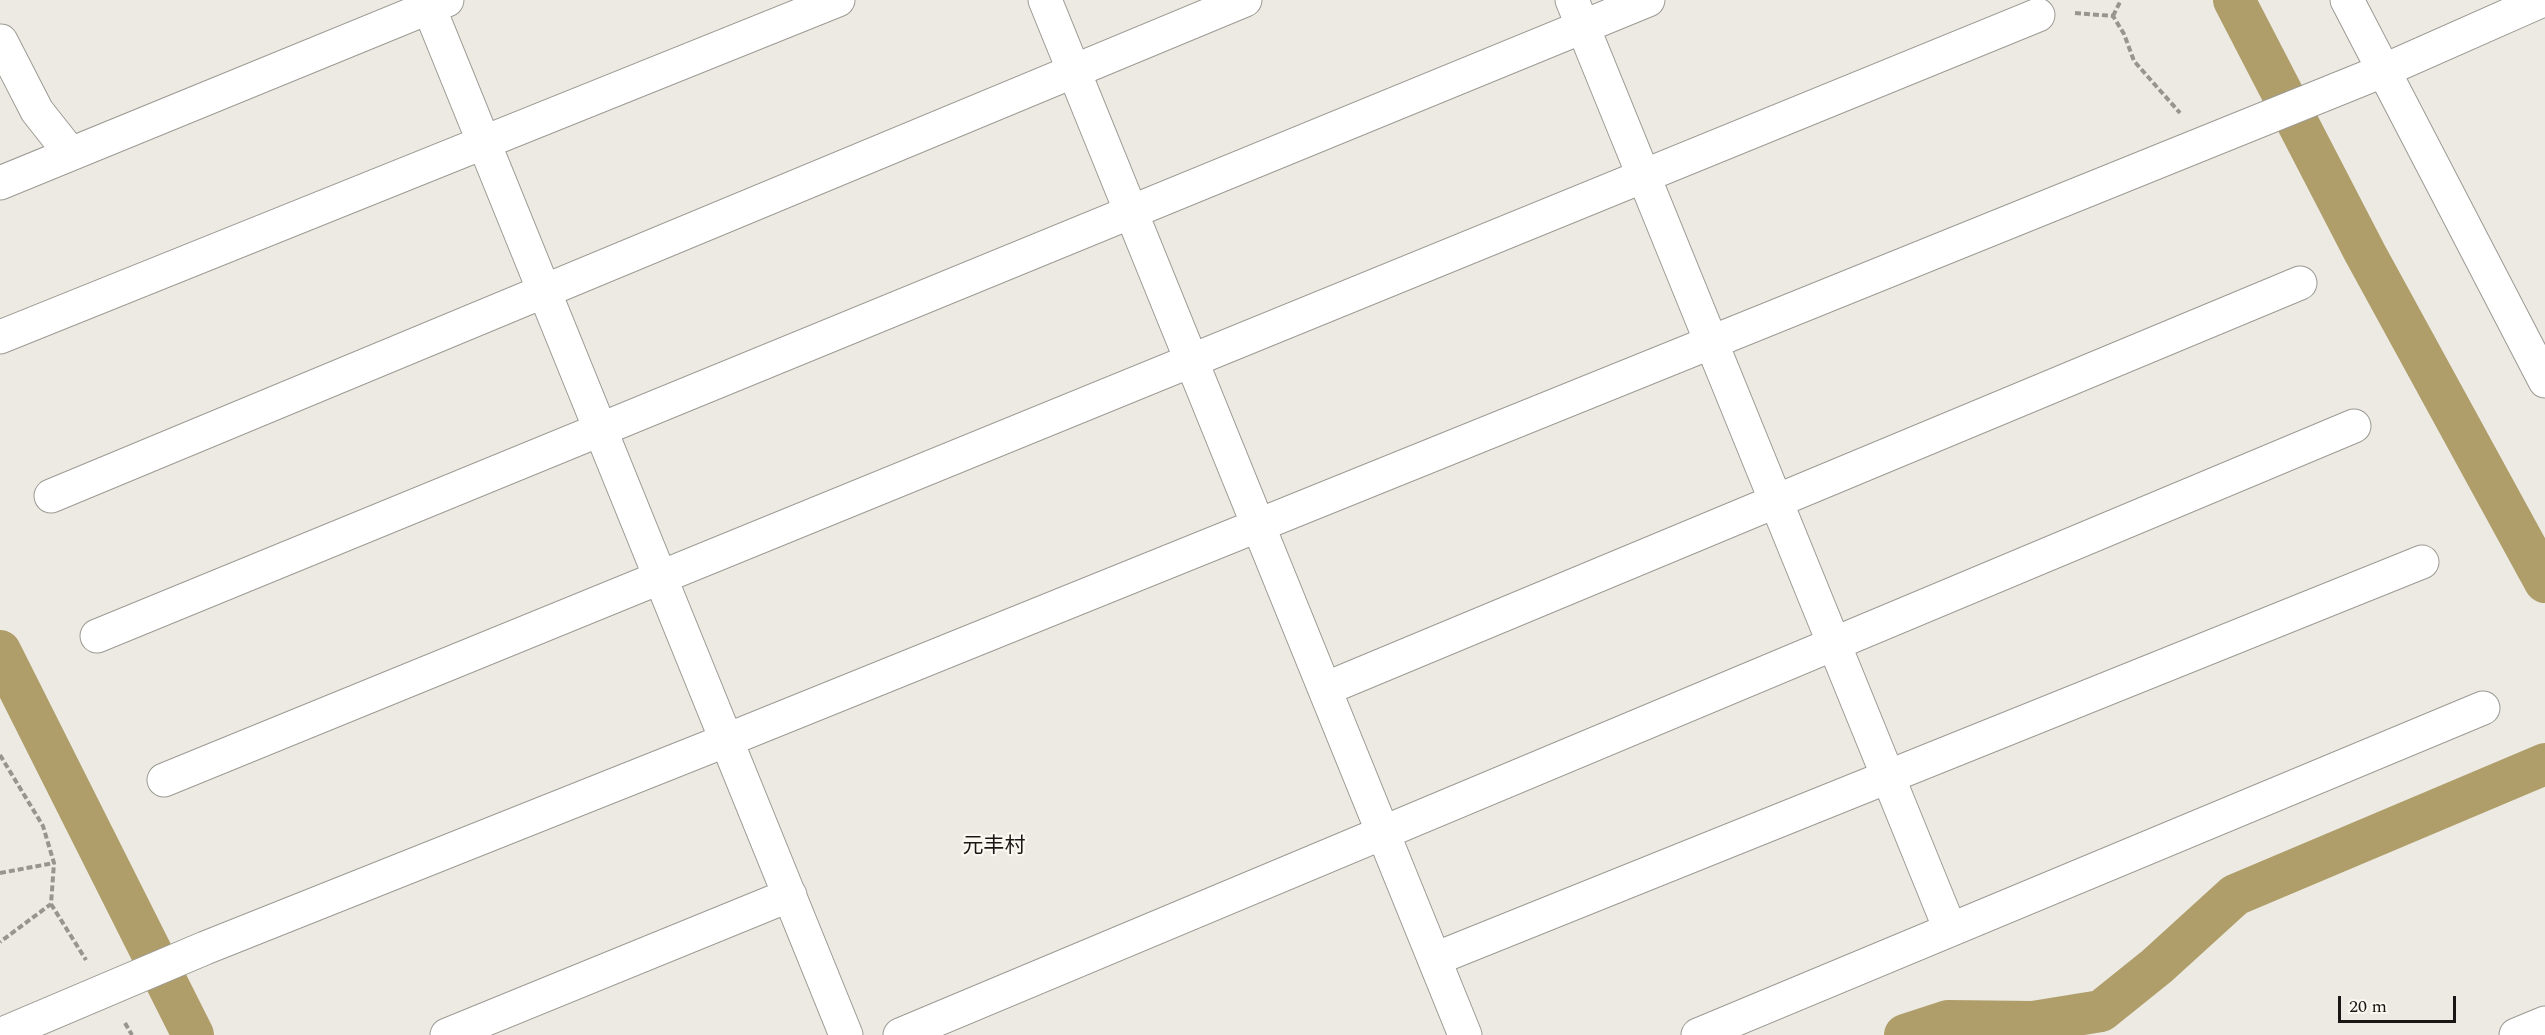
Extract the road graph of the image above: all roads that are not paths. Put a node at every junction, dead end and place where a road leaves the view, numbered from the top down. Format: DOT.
graph roads {
  1 [pos="838,0"];
  2 [pos="1045,0"];
  3 [pos="1245,0"];
  4 [pos="1648,0"];
  5 [pos="2347,0"];
  6 [pos="2543,0"];
  7 [pos="434,3"];
  8 [pos="1578,13"];
  9 [pos="2038,15"];
  10 [pos="1,41"];
  11 [pos="2385,70"];
  12 [pos="1074,71"];
  13 [pos="484,143"];
  14 [pos="71,154"];
  15 [pos="1644,176"];
  16 [pos="0,183"];
  17 [pos="1131,212"];
  18 [pos="2300,284"];
  19 [pos="544,291"];
  20 [pos="0,337"];
  21 [pos="1711,342"];
  22 [pos="1191,361"];
  23 [pos="2545,381"];
  24 [pos="2354,426"];
  25 [pos="601,430"];
  26 [pos="51,496"];
  27 [pos="1776,501"];
  28 [pos="1258,526"];
  29 [pos="2422,562"];
  30 [pos="661,577"];
  31 [pos="97,636"];
  32 [pos="1834,644"];
  33 [pos="1325,689"];
  34 [pos="2483,708"];
  35 [pos="727,740"];
  36 [pos="1888,777"];
  37 [pos="164,780"];
  38 [pos="1383,833"];
  39 [pos="790,895"];
  40 [pos="1950,929"];
  41 [pos="1435,958"];
  42 [pos="2545,1023"];
  43 [pos="0,1035"];
  44 [pos="447,1035"];
  45 [pos="846,1035"];
  46 [pos="900,1035"];
  47 [pos="1465,1035"];
  48 [pos="1698,1035"];
  49 [pos="2516,1035"];
  1 -- 13 [label="street"];
  2 -- 12 [label="street"];
  3 -- 12 [label="street"];
  4 -- 8 [label="street"];
  5 -- 11 [label="street"];
  6 -- 11 [label="street"];
  7 -- 13 [label="street"];
  7 -- 14 [label="street"];
  8 -- 15 [label="street"];
  8 -- 17 [label="street"];
  9 -- 15 [label="street"];
  10 -- 14 [label="street"];
  11 -- 21 [label="street"];
  11 -- 23 [label="street"];
  12 -- 17 [label="street"];
  12 -- 19 [label="street"];
  13 -- 19 [label="street"];
  13 -- 20 [label="street"];
  14 -- 16 [label="street"];
  15 -- 21 [label="street"];
  15 -- 22 [label="street"];
  17 -- 22 [label="street"];
  17 -- 25 [label="street"];
  18 -- 27 [label="street"];
  19 -- 25 [label="street"];
  19 -- 26 [label="street"];
  21 -- 27 [label="street"];
  21 -- 28 [label="street"];
  22 -- 28 [label="street"];
  22 -- 30 [label="street"];
  24 -- 32 [label="street"];
  25 -- 30 [label="street"];
  25 -- 31 [label="street"];
  27 -- 32 [label="street"];
  27 -- 33 [label="street"];
  28 -- 33 [label="street"];
  28 -- 35 [label="street"];
  29 -- 36 [label="street"];
  30 -- 35 [label="street"];
  30 -- 37 [label="street"];
  32 -- 36 [label="street"];
  32 -- 38 [label="street"];
  33 -- 38 [label="street"];
  34 -- 40 [label="street"];
  35 -- 39 [label="street"];
  35 -- 43 [label="street"];
  36 -- 40 [label="street"];
  36 -- 41 [label="street"];
  38 -- 41 [label="street"];
  38 -- 46 [label="street"];
  39 -- 44 [label="street"];
  39 -- 45 [label="street"];
  40 -- 48 [label="street"];
  41 -- 47 [label="street"];
  42 -- 49 [label="street"];
}
